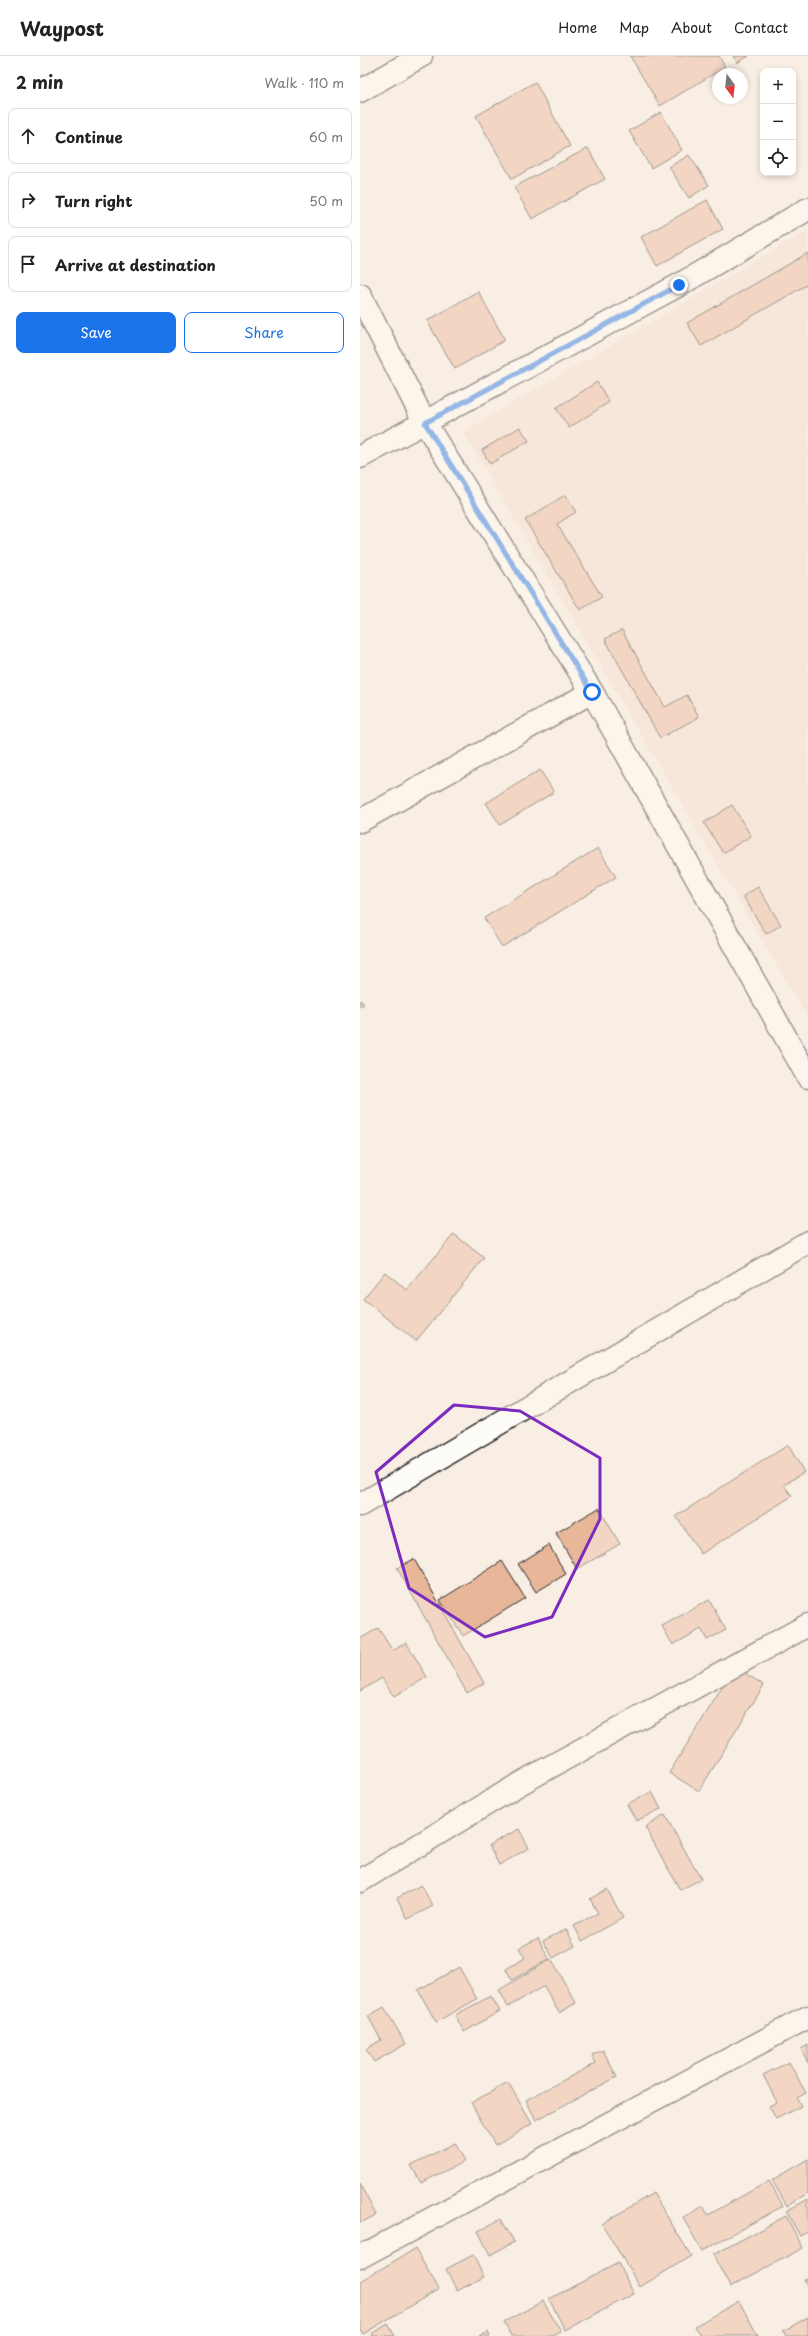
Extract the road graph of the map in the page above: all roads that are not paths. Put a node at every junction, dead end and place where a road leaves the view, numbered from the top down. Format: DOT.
graph roads {
  1 [pos="421,56"];
  2 [pos="360,91"];
  3 [pos="808,209"];
  4 [pos="360,295"];
  5 [pos="425,423"];
  6 [pos="360,457"];
  7 [pos="592,692"];
  8 [pos="360,821"];
  9 [pos="808,1077"];
  10 [pos="808,1242"];
  11 [pos="360,1505"];
  12 [pos="808,1625"];
  13 [pos="360,1881"];
  14 [pos="808,2017"];
  15 [pos="360,2257"];
  1 -- 2 [label="street"];
  3 -- 5 [label="street"];
  4 -- 5 [label="street"];
  5 -- 6 [label="street"];
  5 -- 7 [label="street"];
  7 -- 8 [label="street"];
  7 -- 9 [label="street"];
  10 -- 11 [label="street"];
  12 -- 13 [label="street"];
  14 -- 15 [label="street"];
}
